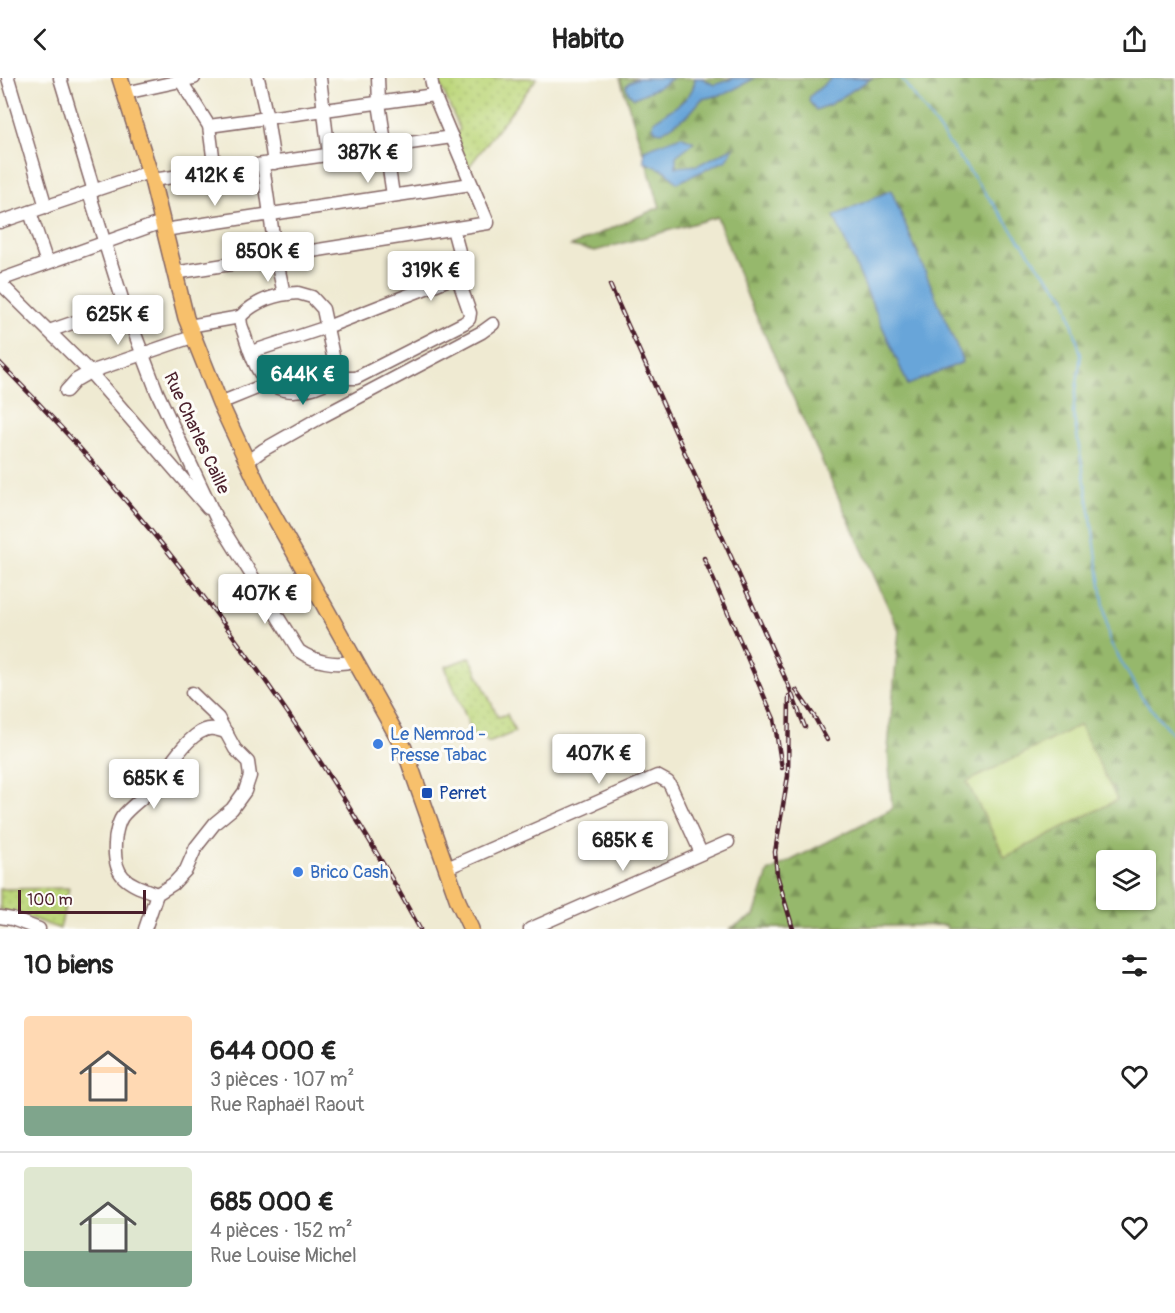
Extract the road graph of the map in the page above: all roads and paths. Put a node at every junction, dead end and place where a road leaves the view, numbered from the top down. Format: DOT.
graph roads {
  1 [pos="8,78"];
  2 [pos="60,78"];
  3 [pos="120,78"];
  4 [pos="195,78"];
  5 [pos="258,78"];
  6 [pos="320,78"];
  7 [pos="378,78"];
  8 [pos="431,78"];
  9 [pos="180,79"];
  10 [pos="125,93"];
  11 [pos="434,95"];
  12 [pos="378,103"];
  13 [pos="324,110"];
  14 [pos="267,118"];
  15 [pos="209,126"];
  16 [pos="452,137"];
  17 [pos="385,147"];
  18 [pos="329,155"];
  19 [pos="268,164"];
  20 [pos="215,171"];
  21 [pos="151,176"];
  22 [pos="471,184"];
  23 [pos="91,191"];
  24 [pos="393,195"];
  25 [pos="46,207"];
  26 [pos="30,212"];
  27 [pos="270,214"];
  28 [pos="0,222"];
  29 [pos="163,226"];
  30 [pos="453,229"];
  31 [pos="105,243"];
  32 [pos="276,257"];
  33 [pos="47,263"];
  34 [pos="174,273"];
  35 [pos="457,276"];
  36 [pos="0,281"];
  37 [pos="284,294"];
  38 [pos="124,305"];
  39 [pos="240,317"];
  40 [pos="493,324"];
  41 [pos="327,327"];
  42 [pos="49,331"];
  43 [pos="191,331"];
  44 [pos="251,352"];
  45 [pos="141,354"];
  46 [pos="90,372"];
  47 [pos="335,378"];
  48 [pos="269,382"];
  49 [pos="66,391"];
  50 [pos="220,404"];
  51 [pos="247,462"];
  52 [pos="216,518"];
  53 [pos="354,662"];
  54 [pos="192,693"];
  55 [pos="227,733"];
  56 [pos="728,842"];
  57 [pos="701,853"];
  58 [pos="447,868"];
  59 [pos="157,894"];
  60 [pos="0,917"];
  61 [pos="39,929"];
  62 [pos="145,929"];
  63 [pos="471,929"];
  64 [pos="530,929"];
  1 -- 25 [label="street"];
  2 -- 23 [label="street, Rue Charles Caille"];
  3 -- 10 [label="main road"];
  4 -- 9 [label="street"];
  5 -- 14 [label="street"];
  6 -- 13 [label="street"];
  7 -- 12 [label="street"];
  8 -- 11 [label="street"];
  9 -- 10 [label="street"];
  9 -- 15 [label="street"];
  10 -- 21 [label="main road"];
  11 -- 12 [label="street"];
  11 -- 16 [label="street"];
  12 -- 13 [label="street"];
  12 -- 17 [label="street"];
  13 -- 14 [label="street"];
  13 -- 18 [label="street"];
  14 -- 15 [label="street"];
  14 -- 19 [label="street"];
  15 -- 20 [label="street"];
  16 -- 17 [label="street"];
  16 -- 22 [label="street"];
  17 -- 18 [label="street"];
  17 -- 24 [label="street"];
  18 -- 19 [label="street"];
  19 -- 20 [label="street"];
  19 -- 27 [label="street"];
  20 -- 21 [label="street"];
  21 -- 23 [label="street"];
  21 -- 29 [label="main road"];
  22 -- 24 [label="street"];
  22 -- 30 [label="street"];
  23 -- 25 [label="street"];
  23 -- 31 [label="street, Rue Charles Caille"];
  24 -- 27 [label="street"];
  25 -- 26 [label="street"];
  26 -- 28 [label="street"];
  26 -- 33 [label="street"];
  27 -- 29 [label="street"];
  27 -- 32 [label="street"];
  29 -- 31 [label="street"];
  29 -- 34 [label="main road"];
  30 -- 32 [label="street"];
  30 -- 35 [label="street"];
  31 -- 33 [label="street"];
  31 -- 38 [label="street, Rue Charles Caille"];
  32 -- 34 [label="street"];
  32 -- 37 [label="street"];
  33 -- 36 [label="street"];
  34 -- 43 [label="main road"];
  35 -- 41 [label="street"];
  35 -- 47 [label="street"];
  36 -- 42 [label="street"];
  37 -- 39 [label="street"];
  37 -- 41 [label="street"];
  38 -- 42 [label="street"];
  38 -- 45 [label="street, Rue Charles Caille"];
  39 -- 43 [label="street"];
  39 -- 44 [label="street"];
  40 -- 51 [label="street"];
  41 -- 44 [label="street"];
  41 -- 47 [label="street"];
  42 -- 46 [label="street"];
  43 -- 45 [label="street"];
  43 -- 50 [label="main road"];
  44 -- 48 [label="street"];
  45 -- 46 [label="street"];
  45 -- 52 [label="street, Rue Charles Caille"];
  46 -- 49 [label="street"];
  46 -- 52 [label="street"];
  47 -- 48 [label="street"];
  48 -- 50 [label="street"];
  50 -- 51 [label="main road"];
  51 -- 53 [label="main road"];
  52 -- 53 [label="street"];
  53 -- 58 [label="main road"];
  54 -- 55 [label="street"];
  55 -- 59 [label="street"];
  55 -- 59 [label="street"];
  56 -- 57 [label="street"];
  57 -- 58 [label="street"];
  57 -- 64 [label="street"];
  58 -- 63 [label="main road"];
  59 -- 62 [label="street"];
  60 -- 61 [label="street"];
}
